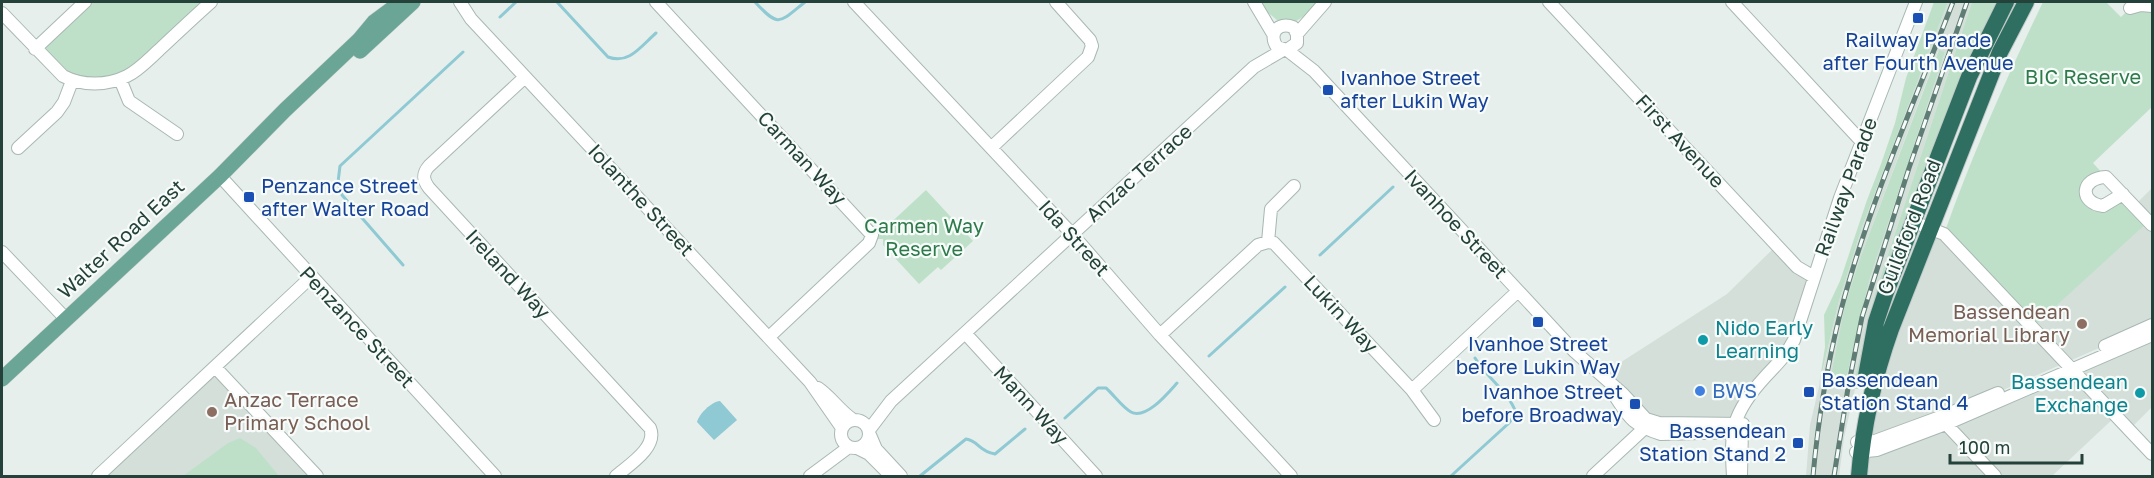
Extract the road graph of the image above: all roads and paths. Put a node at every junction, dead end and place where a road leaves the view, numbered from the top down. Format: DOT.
graph roads {
  1 [pos="85,2"];
  2 [pos="211,2"];
  3 [pos="401,2"];
  4 [pos="413,2"];
  5 [pos="448,2"];
  6 [pos="460,2"];
  7 [pos="656,2"];
  8 [pos="854,2"];
  9 [pos="1056,2"];
  10 [pos="1255,2"];
  11 [pos="1324,2"];
  12 [pos="1549,2"];
  13 [pos="1732,2"];
  14 [pos="1916,2"];
  15 [pos="2006,2"];
  16 [pos="2026,2"];
  17 [pos="2152,6"];
  18 [pos="2130,8"];
  19 [pos="2,13"];
  20 [pos="471,19"];
  21 [pos="1292,31"];
  22 [pos="1273,37"];
  23 [pos="35,49"];
  24 [pos="1285,50"];
  25 [pos="1254,67"];
  26 [pos="1314,70"];
  27 [pos="525,77"];
  28 [pos="120,79"];
  29 [pos="72,81"];
  30 [pos="268,129"];
  31 [pos="177,134"];
  32 [pos="1862,142"];
  33 [pos="992,147"];
  34 [pos="18,148"];
  35 [pos="220,176"];
  36 [pos="1294,186"];
  37 [pos="2122,194"];
  38 [pos="1914,222"];
  39 [pos="2152,225"];
  40 [pos="1930,229"];
  41 [pos="1072,234"];
  42 [pos="1268,242"];
  43 [pos="2,252"];
  44 [pos="311,277"];
  45 [pos="1814,277"];
  46 [pos="1518,291"];
  47 [pos="66,320"];
  48 [pos="2152,325"];
  49 [pos="965,333"];
  50 [pos="1160,335"];
  51 [pos="2152,335"];
  52 [pos="769,337"];
  53 [pos="2070,366"];
  54 [pos="215,367"];
  55 [pos="2,380"];
  56 [pos="810,382"];
  57 [pos="1412,390"];
  58 [pos="891,401"];
  59 [pos="856,419"];
  60 [pos="1434,420"];
  61 [pos="1945,420"];
  62 [pos="1648,425"];
  63 [pos="1738,428"];
  64 [pos="869,432"];
  65 [pos="847,440"];
  66 [pos="1858,447"];
  67 [pos="2152,454"];
  68 [pos="814,473"];
  69 [pos="98,477"];
  70 [pos="317,477"];
  71 [pos="495,477"];
  72 [pos="616,477"];
  73 [pos="891,477"];
  74 [pos="901,477"];
  75 [pos="1096,477"];
  76 [pos="1291,477"];
  77 [pos="1593,477"];
  78 [pos="1733,477"];
  79 [pos="1741,477"];
  80 [pos="1853,477"];
  81 [pos="1859,477"];
  82 [pos="1995,477"];
  1 -- 23 [label="street"];
  2 -- 28 [label="street"];
  3 -- 30 [label="main road, Walter Road East"];
  4 -- 30 [label="main road, Walter Road East"];
  5 -- 20 [label="street, Iolanthe Street"];
  6 -- 20 [label="street, Iolanthe Street"];
  7 -- 52 [label="street, Carman Way"];
  8 -- 33 [label="street, Ida Street"];
  9 -- 33 [label="street"];
  10 -- 21 [label="street, Ivanhoe Street"];
  10 -- 22 [label="street, Ivanhoe Street"];
  11 -- 21 [label="street"];
  12 -- 45 [label="street, First Avenue"];
  13 -- 32 [label="street"];
  14 -- 32 [label="street, Railway Parade"];
  15 -- 38 [label="highway, Guildford Road"];
  16 -- 40 [label="highway, Guildford Road"];
  17 -- 18 [label="street"];
  19 -- 23 [label="street"];
  20 -- 27 [label="street, Iolanthe Street"];
  21 -- 22 [label="street"];
  21 -- 24 [label="street"];
  21 -- 26 [label="street, Ivanhoe Street"];
  22 -- 24 [label="street"];
  22 -- 25 [label="street, Anzac Terrace"];
  23 -- 29 [label="street"];
  24 -- 25 [label="street, Anzac Terrace"];
  24 -- 26 [label="street, Ivanhoe Street"];
  25 -- 41 [label="street, Anzac Terrace"];
  26 -- 46 [label="street, Ivanhoe Street"];
  27 -- 52 [label="street, Iolanthe Street"];
  27 -- 72 [label="street, Ireland Way"];
  28 -- 29 [label="street"];
  28 -- 31 [label="street"];
  29 -- 34 [label="street"];
  30 -- 35 [label="main road, Walter Road East"];
  32 -- 45 [label="street, Railway Parade"];
  33 -- 41 [label="street, Ida Street"];
  35 -- 44 [label="street, Penzance Street"];
  35 -- 47 [label="main road, Walter Road East"];
  36 -- 42 [label="street"];
  37 -- 39 [label="street"];
  38 -- 40 [label="street"];
  38 -- 66 [label="highway, Guildford Road"];
  40 -- 53 [label="street"];
  40 -- 66 [label="highway, Guildford Road"];
  41 -- 49 [label="street, Anzac Terrace"];
  41 -- 50 [label="street, Ida Street"];
  42 -- 50 [label="street"];
  42 -- 57 [label="street, Lukin Way"];
  43 -- 47 [label="street"];
  44 -- 54 [label="street"];
  44 -- 71 [label="street, Penzance Street"];
  45 -- 63 [label="street, Railway Parade"];
  46 -- 57 [label="street"];
  46 -- 62 [label="street, Ivanhoe Street"];
  47 -- 55 [label="main road, Walter Road East"];
  48 -- 53 [label="street"];
  49 -- 58 [label="street, Anzac Terrace"];
  49 -- 75 [label="street, Mann Way"];
  50 -- 76 [label="street, Ida Street"];
  51 -- 53 [label="street"];
  52 -- 56 [label="street, Iolanthe Street"];
  53 -- 61 [label="street"];
  53 -- 67 [label="street"];
  54 -- 69 [label="street"];
  54 -- 70 [label="street"];
  56 -- 59 [label="street, Iolanthe Street"];
  56 -- 65 [label="street, Iolanthe Street"];
  57 -- 60 [label="street, Lukin Way"];
  58 -- 59 [label="street, Anzac Terrace"];
  58 -- 64 [label="street, Anzac Terrace"];
  59 -- 64 [label="street, Iolanthe Street"];
  59 -- 65 [label="street, Anzac Terrace"];
  61 -- 66 [label="street"];
  61 -- 82 [label="street"];
  62 -- 63 [label="street, Ivanhoe Street"];
  62 -- 77 [label="street"];
  63 -- 78 [label="street"];
  63 -- 79 [label="street, Railway Parade"];
  64 -- 65 [label="street, Anzac Terrace"];
  64 -- 74 [label="street"];
  65 -- 68 [label="street"];
  65 -- 73 [label="street, Iolanthe Street"];
  66 -- 80 [label="highway, Guildford Road"];
  66 -- 81 [label="highway, Guildford Road"];
}
